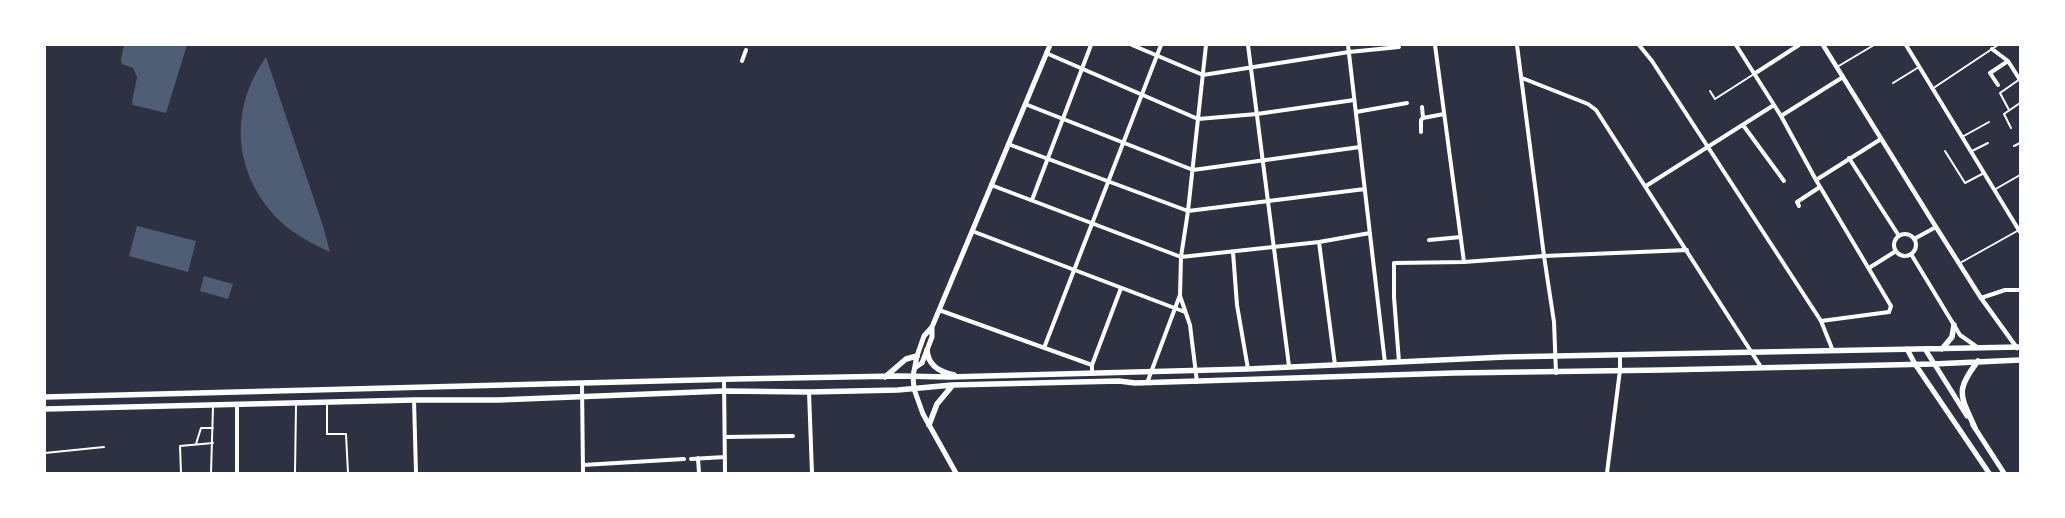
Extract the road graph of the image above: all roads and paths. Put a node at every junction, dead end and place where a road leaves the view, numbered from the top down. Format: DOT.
graph roads {
  1 [pos="1050,45"];
  2 [pos="1091,45"];
  3 [pos="1132,45"];
  4 [pos="1161,45"];
  5 [pos="1206,45"];
  6 [pos="1248,45"];
  7 [pos="1348,45"];
  8 [pos="1435,45"];
  9 [pos="1517,45"];
  10 [pos="1639,45"];
  11 [pos="1736,45"];
  12 [pos="1799,45"];
  13 [pos="1824,45"];
  14 [pos="1874,45"];
  15 [pos="1906,45"];
  16 [pos="1998,45"];
  17 [pos="1399,46"];
  18 [pos="1990,47"];
  19 [pos="746,50"];
  20 [pos="1348,52"];
  21 [pos="1046,54"];
  22 [pos="1157,56"];
  23 [pos="742,61"];
  24 [pos="2008,61"];
  25 [pos="1919,66"];
  26 [pos="1837,67"];
  27 [pos="1251,68"];
  28 [pos="1082,69"];
  29 [pos="1754,74"];
  30 [pos="1203,75"];
  31 [pos="2019,77"];
  32 [pos="1522,78"];
  33 [pos="1843,78"];
  34 [pos="1893,83"];
  35 [pos="1998,85"];
  36 [pos="1932,89"];
  37 [pos="1710,92"];
  38 [pos="1142,95"];
  39 [pos="1354,100"];
  40 [pos="1407,103"];
  41 [pos="2020,103"];
  42 [pos="1025,104"];
  43 [pos="1774,105"];
  44 [pos="1422,107"];
  45 [pos="2009,110"];
  46 [pos="1356,112"];
  47 [pos="1257,114"];
  48 [pos="1444,114"];
  49 [pos="1781,116"];
  50 [pos="1423,118"];
  51 [pos="1062,119"];
  52 [pos="1198,119"];
  53 [pos="1989,122"];
  54 [pos="1743,125"];
  55 [pos="2011,128"];
  56 [pos="1421,132"];
  57 [pos="1962,137"];
  58 [pos="1881,139"];
  59 [pos="1124,143"];
  60 [pos="1988,143"];
  61 [pos="2020,143"];
  62 [pos="1008,144"];
  63 [pos="2014,146"];
  64 [pos="1360,147"];
  65 [pos="1707,148"];
  66 [pos="1945,151"];
  67 [pos="1971,152"];
  68 [pos="1849,158"];
  69 [pos="1048,159"];
  70 [pos="1263,161"];
  71 [pos="1193,170"];
  72 [pos="1984,173"];
  73 [pos="2020,175"];
  74 [pos="1816,180"];
  75 [pos="1110,181"];
  76 [pos="1784,181"];
  77 [pos="991,185"];
  78 [pos="1646,186"];
  79 [pos="1820,187"];
  80 [pos="1364,189"];
  81 [pos="1994,190"];
  82 [pos="1032,200"];
  83 [pos="1268,201"];
  84 [pos="1799,206"];
  85 [pos="1188,211"];
  86 [pos="1093,223"];
  87 [pos="1936,227"];
  88 [pos="972,231"];
  89 [pos="2020,231"];
  90 [pos="1370,233"];
  91 [pos="1899,236"];
  92 [pos="1461,237"];
  93 [pos="1914,239"];
  94 [pos="1429,240"];
  95 [pos="1319,242"];
  96 [pos="1274,247"];
  97 [pos="1687,250"];
  98 [pos="1896,251"];
  99 [pos="1232,252"];
  100 [pos="1911,254"];
  101 [pos="1544,256"];
  102 [pos="1181,257"];
  103 [pos="1464,262"];
  104 [pos="1960,263"];
  105 [pos="1869,268"];
  106 [pos="1074,270"];
  107 [pos="1121,288"];
  108 [pos="2020,290"];
  109 [pos="1180,295"];
  110 [pos="1981,298"];
  111 [pos="1175,308"];
  112 [pos="939,310"];
  113 [pos="1185,312"];
  114 [pos="1821,320"];
  115 [pos="1954,325"];
  116 [pos="932,327"];
  117 [pos="2018,347"];
  118 [pos="1044,348"];
  119 [pos="1925,349"];
  120 [pos="1942,349"];
  121 [pos="1981,349"];
  122 [pos="927,350"];
  123 [pos="1907,350"];
  124 [pos="1833,351"];
  125 [pos="1751,353"];
  126 [pos="916,356"];
  127 [pos="1555,356"];
  128 [pos="1620,356"];
  129 [pos="2020,360"];
  130 [pos="1978,361"];
  131 [pos="1400,362"];
  132 [pos="1385,363"];
  133 [pos="1915,364"];
  134 [pos="1933,364"];
  135 [pos="1092,365"];
  136 [pos="1335,365"];
  137 [pos="1289,366"];
  138 [pos="916,367"];
  139 [pos="1761,367"];
  140 [pos="1248,369"];
  141 [pos="1620,370"];
  142 [pos="1196,371"];
  143 [pos="1092,372"];
  144 [pos="1152,372"];
  145 [pos="1556,373"];
  146 [pos="913,376"];
  147 [pos="885,377"];
  148 [pos="961,377"];
  149 [pos="724,380"];
  150 [pos="1198,382"];
  151 [pos="1148,383"];
  152 [pos="582,384"];
  153 [pos="952,385"];
  154 [pos="914,389"];
  155 [pos="724,391"];
  156 [pos="809,392"];
  157 [pos="45,397"];
  158 [pos="582,397"];
  159 [pos="414,400"];
  160 [pos="296,402"];
  161 [pos="327,402"];
  162 [pos="213,404"];
  163 [pos="237,404"];
  164 [pos="48,409"];
  165 [pos="45,413"];
  166 [pos="929,425"];
  167 [pos="213,428"];
  168 [pos="1976,428"];
  169 [pos="793,436"];
  170 [pos="725,437"];
  171 [pos="213,443"];
  172 [pos="196,444"];
  173 [pos="104,447"];
  174 [pos="45,453"];
  175 [pos="725,457"];
  176 [pos="698,458"];
  177 [pos="684,459"];
  178 [pos="691,459"];
  179 [pos="583,465"];
  180 [pos="180,473"];
  181 [pos="211,473"];
  182 [pos="237,473"];
  183 [pos="295,473"];
  184 [pos="348,473"];
  185 [pos="416,473"];
  186 [pos="583,473"];
  187 [pos="699,473"];
  188 [pos="726,473"];
  189 [pos="812,473"];
  190 [pos="956,473"];
  191 [pos="1607,473"];
  192 [pos="1989,473"];
  193 [pos="2004,473"];
  1 -- 21 [label="main road"];
  2 -- 28 [label="street"];
  3 -- 22 [label="street"];
  4 -- 22 [label="street"];
  5 -- 30 [label="street"];
  6 -- 27 [label="street"];
  7 -- 20 [label="street"];
  8 -- 48 [label="street"];
  9 -- 32 [label="street"];
  10 -- 65 [label="street"];
  11 -- 29 [label="street"];
  12 -- 29 [label="street"];
  13 -- 26 [label="street"];
  14 -- 26 [label="lane"];
  15 -- 25 [label="street"];
  16 -- 18 [label="lane"];
  17 -- 20 [label="street"];
  18 -- 24 [label="street"];
  18 -- 36 [label="lane"];
  19 -- 23 [label="street"];
  20 -- 27 [label="street"];
  20 -- 39 [label="street"];
  21 -- 28 [label="street"];
  21 -- 42 [label="main road"];
  22 -- 30 [label="street"];
  22 -- 38 [label="street"];
  24 -- 31 [label="street"];
  24 -- 35 [label="street"];
  25 -- 34 [label="lane"];
  25 -- 36 [label="street"];
  26 -- 33 [label="street"];
  27 -- 30 [label="street"];
  27 -- 47 [label="street"];
  28 -- 38 [label="street"];
  28 -- 51 [label="street"];
  29 -- 37 [label="lane"];
  29 -- 43 [label="street"];
  30 -- 52 [label="street"];
  31 -- 45 [label="lane"];
  32 -- 78 [label="street"];
  32 -- 101 [label="street"];
  33 -- 49 [label="street"];
  33 -- 58 [label="street"];
  36 -- 57 [label="street"];
  38 -- 52 [label="street"];
  38 -- 59 [label="street"];
  39 -- 46 [label="street"];
  39 -- 47 [label="street"];
  40 -- 46 [label="street"];
  41 -- 45 [label="lane"];
  42 -- 51 [label="street"];
  42 -- 62 [label="main road"];
  43 -- 49 [label="street"];
  43 -- 54 [label="street"];
  44 -- 50 [label="street"];
  45 -- 55 [label="lane"];
  46 -- 64 [label="street"];
  47 -- 52 [label="street"];
  47 -- 70 [label="street"];
  48 -- 50 [label="street"];
  48 -- 92 [label="street"];
  49 -- 74 [label="street"];
  50 -- 56 [label="street"];
  51 -- 59 [label="street"];
  51 -- 69 [label="street"];
  52 -- 71 [label="street"];
  53 -- 57 [label="lane"];
  54 -- 65 [label="street"];
  54 -- 76 [label="street"];
  57 -- 67 [label="street"];
  58 -- 68 [label="street"];
  58 -- 87 [label="street"];
  59 -- 71 [label="street"];
  59 -- 75 [label="street"];
  60 -- 67 [label="lane"];
  61 -- 63 [label="lane"];
  62 -- 69 [label="street"];
  62 -- 77 [label="main road"];
  64 -- 70 [label="street"];
  64 -- 80 [label="street"];
  65 -- 78 [label="street"];
  65 -- 114 [label="street"];
  66 -- 72 [label="lane"];
  67 -- 72 [label="street"];
  68 -- 74 [label="street"];
  68 -- 91 [label="street"];
  69 -- 75 [label="street"];
  69 -- 82 [label="street"];
  70 -- 71 [label="street"];
  70 -- 83 [label="street"];
  71 -- 85 [label="street"];
  72 -- 81 [label="street"];
  73 -- 81 [label="lane"];
  74 -- 79 [label="street"];
  75 -- 85 [label="street"];
  75 -- 86 [label="street"];
  77 -- 82 [label="street"];
  77 -- 88 [label="main road"];
  78 -- 97 [label="street"];
  79 -- 84 [label="street"];
  79 -- 105 [label="street"];
  80 -- 83 [label="street"];
  80 -- 90 [label="street"];
  81 -- 89 [label="street"];
  82 -- 86 [label="street"];
  83 -- 85 [label="street"];
  83 -- 96 [label="street"];
  85 -- 102 [label="street"];
  86 -- 102 [label="street"];
  86 -- 106 [label="street"];
  87 -- 93 [label="street"];
  87 -- 104 [label="street"];
  88 -- 106 [label="street"];
  88 -- 112 [label="main road"];
  89 -- 104 [label="lane"];
  90 -- 95 [label="street"];
  90 -- 132 [label="street"];
  91 -- 93 [label="street"];
  91 -- 98 [label="street"];
  92 -- 94 [label="street"];
  92 -- 103 [label="street"];
  93 -- 100 [label="street"];
  95 -- 96 [label="street"];
  95 -- 136 [label="street"];
  96 -- 99 [label="street"];
  96 -- 137 [label="street"];
  97 -- 101 [label="street"];
  97 -- 125 [label="street"];
  98 -- 100 [label="street"];
  98 -- 105 [label="street"];
  99 -- 102 [label="street"];
  99 -- 140 [label="street"];
  100 -- 115 [label="street"];
  101 -- 103 [label="street"];
  101 -- 127 [label="street"];
  102 -- 109 [label="street"];
  103 -- 131 [label="street"];
  104 -- 110 [label="street"];
  105 -- 114 [label="street"];
  106 -- 107 [label="street"];
  106 -- 118 [label="street"];
  107 -- 111 [label="street"];
  107 -- 135 [label="street"];
  108 -- 110 [label="street"];
  109 -- 111 [label="street"];
  109 -- 113 [label="street"];
  110 -- 117 [label="street"];
  111 -- 113 [label="street"];
  111 -- 144 [label="street"];
  112 -- 116 [label="main road"];
  112 -- 118 [label="street"];
  113 -- 142 [label="street"];
  114 -- 124 [label="street"];
  115 -- 120 [label="main road"];
  115 -- 121 [label="street"];
  116 -- 122 [label="main road"];
  116 -- 126 [label="main road"];
  117 -- 121 [label="main road"];
  118 -- 135 [label="street"];
  119 -- 120 [label="main road"];
  119 -- 123 [label="main road"];
  119 -- 134 [label="main road"];
  120 -- 121 [label="main road"];
  122 -- 138 [label="main road"];
  122 -- 148 [label="main road"];
  123 -- 124 [label="main road"];
  123 -- 133 [label="main road"];
  124 -- 125 [label="main road"];
  125 -- 128 [label="main road"];
  125 -- 139 [label="street"];
  126 -- 138 [label="main road"];
  126 -- 147 [label="main road"];
  127 -- 128 [label="main road"];
  127 -- 131 [label="main road"];
  127 -- 145 [label="street"];
  128 -- 141 [label="street"];
  129 -- 130 [label="main road"];
  130 -- 134 [label="main road"];
  130 -- 168 [label="main road"];
  131 -- 132 [label="main road"];
  132 -- 136 [label="main road"];
  133 -- 134 [label="main road"];
  133 -- 139 [label="main road"];
  133 -- 192 [label="main road"];
  134 -- 168 [label="main road"];
  135 -- 143 [label="street"];
  136 -- 137 [label="main road"];
  137 -- 140 [label="main road"];
  138 -- 146 [label="main road"];
  139 -- 141 [label="main road"];
  140 -- 142 [label="main road"];
  141 -- 145 [label="main road"];
  141 -- 191 [label="street"];
  142 -- 144 [label="main road"];
  142 -- 150 [label="street"];
  143 -- 144 [label="main road"];
  143 -- 148 [label="main road"];
  144 -- 151 [label="street"];
  145 -- 150 [label="main road"];
  146 -- 147 [label="main road"];
  146 -- 148 [label="main road"];
  146 -- 154 [label="main road"];
  147 -- 149 [label="main road"];
  149 -- 152 [label="main road"];
  149 -- 155 [label="street"];
  150 -- 151 [label="main road"];
  151 -- 153 [label="main road"];
  152 -- 157 [label="main road"];
  152 -- 158 [label="street"];
  153 -- 154 [label="main road"];
  153 -- 166 [label="main road"];
  154 -- 156 [label="main road"];
  154 -- 166 [label="main road"];
  155 -- 156 [label="main road"];
  155 -- 158 [label="main road"];
  155 -- 170 [label="street"];
  156 -- 189 [label="street"];
  158 -- 159 [label="main road"];
  158 -- 179 [label="street"];
  159 -- 161 [label="main road"];
  159 -- 185 [label="street"];
  160 -- 161 [label="main road"];
  160 -- 163 [label="main road"];
  160 -- 183 [label="lane"];
  161 -- 184 [label="lane"];
  162 -- 163 [label="main road"];
  162 -- 164 [label="main road"];
  162 -- 167 [label="lane"];
  163 -- 182 [label="street"];
  164 -- 165 [label="main road"];
  166 -- 190 [label="main road"];
  167 -- 171 [label="lane"];
  167 -- 172 [label="lane"];
  168 -- 193 [label="main road"];
  169 -- 170 [label="street"];
  170 -- 175 [label="street"];
  171 -- 172 [label="lane"];
  171 -- 181 [label="lane"];
  172 -- 180 [label="lane"];
  173 -- 174 [label="lane"];
  175 -- 176 [label="street"];
  175 -- 188 [label="street"];
  176 -- 178 [label="street"];
  176 -- 187 [label="street"];
  177 -- 179 [label="street"];
  179 -- 186 [label="street"];
}
